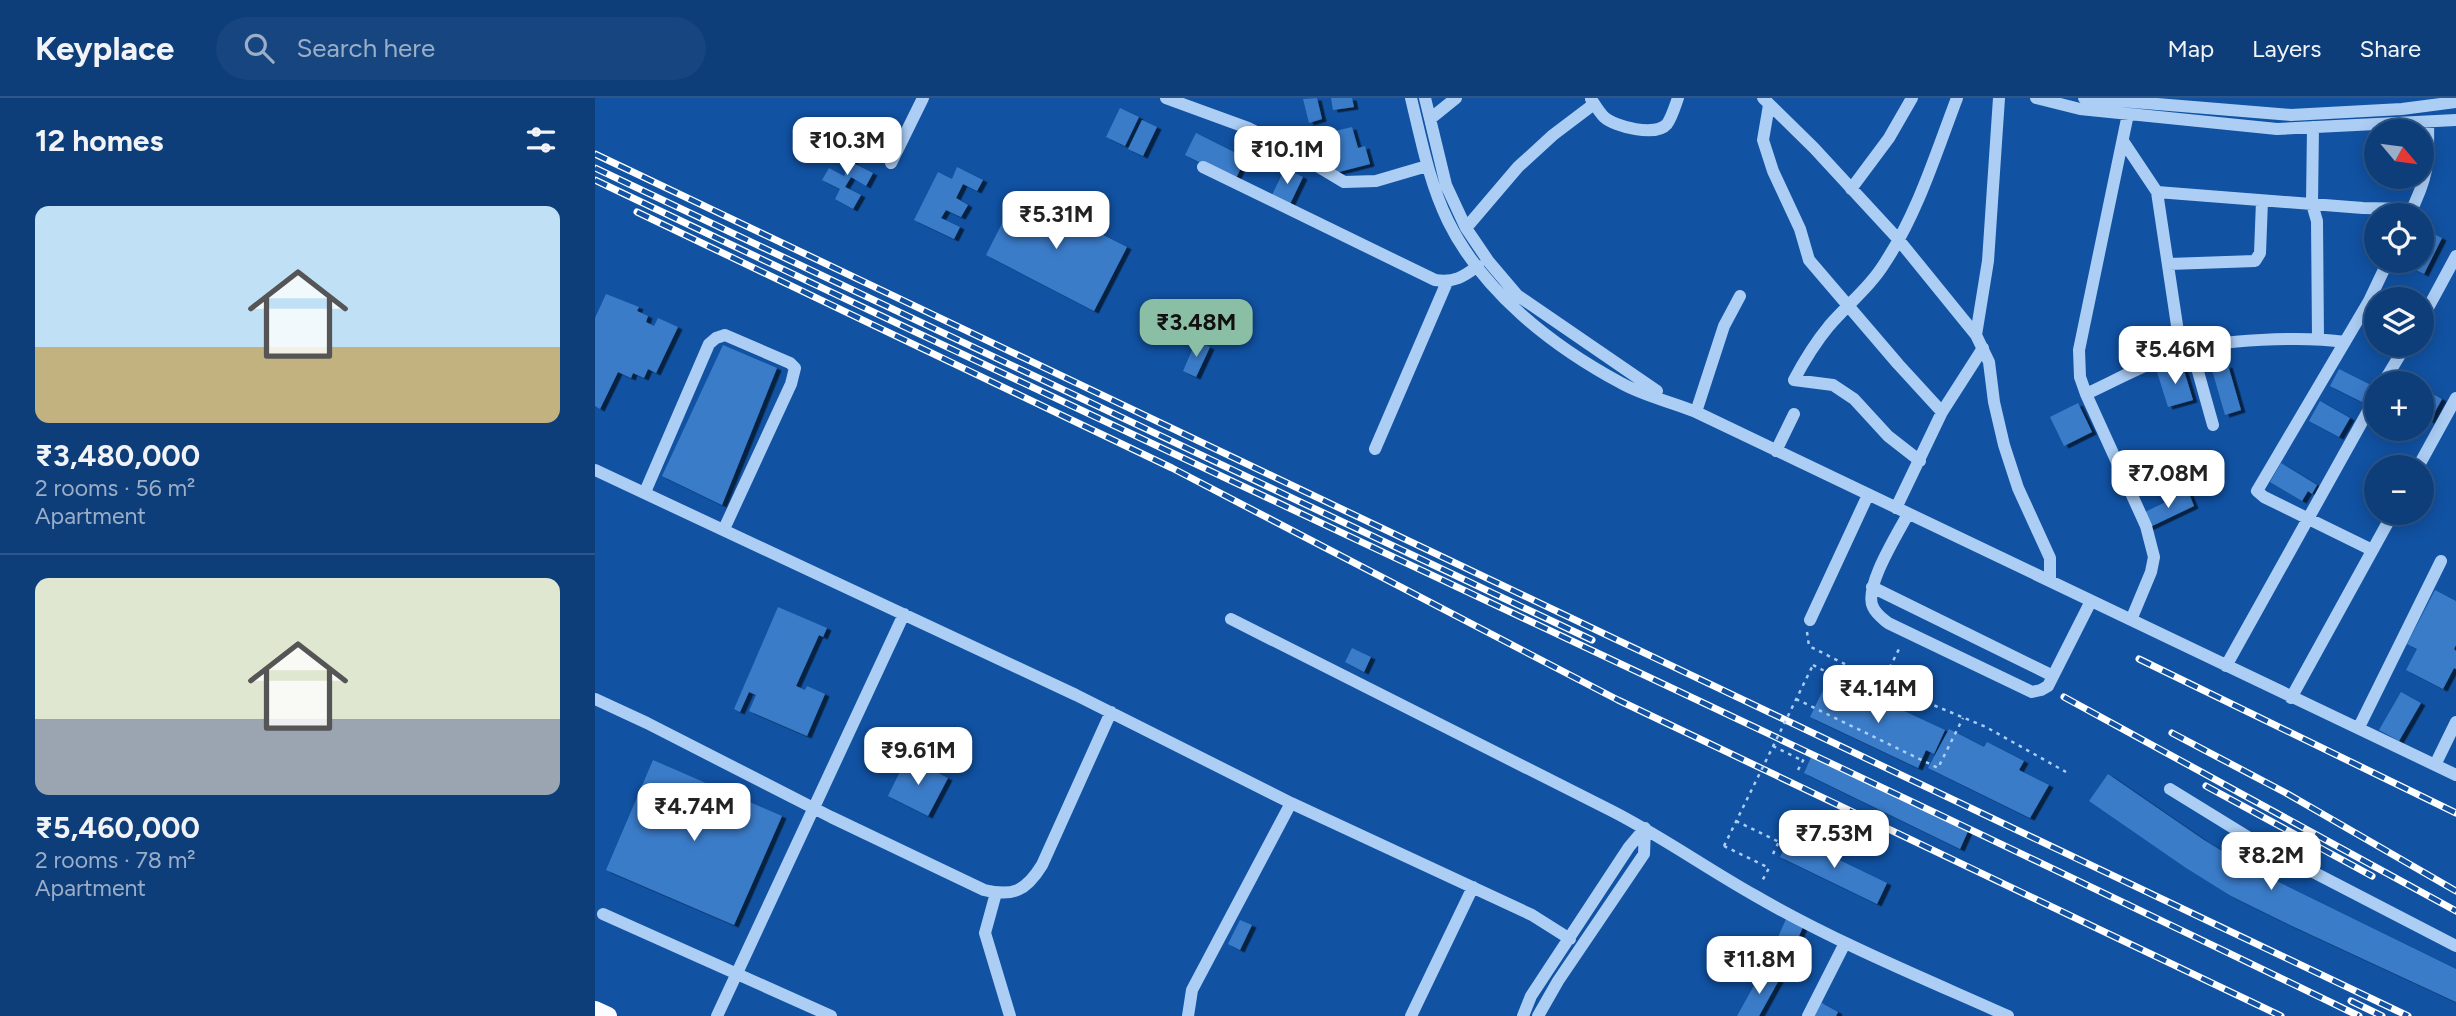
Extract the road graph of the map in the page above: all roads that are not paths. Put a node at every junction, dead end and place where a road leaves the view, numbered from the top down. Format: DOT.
graph roads {
  1 [pos="923,98"];
  2 [pos="1166,98"];
  3 [pos="1411,98"];
  4 [pos="1425,98"];
  5 [pos="1456,98"];
  6 [pos="1678,98"];
  7 [pos="1912,98"];
  8 [pos="1957,98"];
  9 [pos="1999,98"];
  10 [pos="2036,98"];
  11 [pos="2083,98"];
  12 [pos="1592,101"];
  13 [pos="1766,101"];
  14 [pos="2052,101"];
  15 [pos="2456,102"];
  16 [pos="2128,114"];
  17 [pos="1430,119"];
  18 [pos="2456,120"];
  19 [pos="2434,122"];
  20 [pos="2364,125"];
  21 [pos="2313,127"];
  22 [pos="2123,141"];
  23 [pos="891,163"];
  24 [pos="1427,166"];
  25 [pos="1203,167"];
  26 [pos="1851,189"];
  27 [pos="2157,192"];
  28 [pos="2262,201"];
  29 [pos="2312,204"];
  30 [pos="2364,208"];
  31 [pos="1466,228"];
  32 [pos="1898,239"];
  33 [pos="2456,256"];
  34 [pos="2169,264"];
  35 [pos="1478,266"];
  36 [pos="2382,273"];
  37 [pos="1447,282"];
  38 [pos="1740,296"];
  39 [pos="2434,296"];
  40 [pos="1849,305"];
  41 [pos="1976,335"];
  42 [pos="2318,338"];
  43 [pos="2345,342"];
  44 [pos="1983,348"];
  45 [pos="2186,351"];
  46 [pos="2086,394"];
  47 [pos="2456,398"];
  48 [pos="1671,402"];
  49 [pos="1696,412"];
  50 [pos="1942,412"];
  51 [pos="1794,414"];
  52 [pos="2364,419"];
  53 [pos="2213,425"];
  54 [pos="1375,449"];
  55 [pos="1776,452"];
  56 [pos="2425,455"];
  57 [pos="1920,461"];
  58 [pos="595,470"];
  59 [pos="645,492"];
  60 [pos="1868,495"];
  61 [pos="1902,511"];
  62 [pos="2308,518"];
  63 [pos="2386,525"];
  64 [pos="724,529"];
  65 [pos="2372,550"];
  66 [pos="2441,561"];
  67 [pos="2050,580"];
  68 [pos="1872,587"];
  69 [pos="2091,601"];
  70 [pos="904,614"];
  71 [pos="1231,619"];
  72 [pos="1810,620"];
  73 [pos="2131,620"];
  74 [pos="2226,666"];
  75 [pos="2053,676"];
  76 [pos="2291,698"];
  77 [pos="595,699"];
  78 [pos="1111,712"];
  79 [pos="2456,722"];
  80 [pos="2359,727"];
  81 [pos="2435,765"];
  82 [pos="2456,775"];
  83 [pos="2171,789"];
  84 [pos="1291,803"];
  85 [pos="814,809"];
  86 [pos="1645,828"];
  87 [pos="1473,887"];
  88 [pos="996,893"];
  89 [pos="603,914"];
  90 [pos="1570,939"];
  91 [pos="1845,943"];
  92 [pos="2456,946"];
  93 [pos="736,974"];
  94 [pos="595,1010"];
  95 [pos="608,1016"];
  96 [pos="717,1016"];
  97 [pos="831,1016"];
  98 [pos="1010,1016"];
  99 [pos="1188,1016"];
  100 [pos="1411,1016"];
  101 [pos="1523,1016"];
  102 [pos="1538,1016"];
  103 [pos="1808,1016"];
  104 [pos="2008,1016"];
  1 -- 23 [label="street"];
  2 -- 24 [label="street"];
  3 -- 24 [label="street"];
  4 -- 17 [label="street"];
  5 -- 17 [label="street"];
  6 -- 12 [label="street"];
  7 -- 26 [label="street"];
  8 -- 32 [label="street"];
  9 -- 41 [label="street"];
  10 -- 14 [label="street"];
  11 -- 14 [label="street"];
  11 -- 15 [label="street"];
  12 -- 31 [label="street"];
  13 -- 26 [label="street"];
  13 -- 40 [label="street"];
  14 -- 16 [label="street"];
  16 -- 21 [label="street"];
  16 -- 22 [label="street"];
  17 -- 31 [label="street"];
  18 -- 19 [label="street"];
  20 -- 21 [label="street"];
  21 -- 29 [label="street"];
  22 -- 27 [label="street"];
  22 -- 46 [label="street"];
  24 -- 35 [label="street"];
  25 -- 37 [label="street"];
  26 -- 32 [label="street"];
  27 -- 28 [label="street"];
  27 -- 34 [label="street"];
  28 -- 29 [label="street"];
  28 -- 34 [label="street"];
  29 -- 30 [label="street"];
  29 -- 42 [label="street"];
  31 -- 48 [label="street"];
  32 -- 40 [label="street"];
  32 -- 41 [label="street"];
  33 -- 39 [label="street"];
  34 -- 45 [label="street"];
  35 -- 37 [label="street"];
  35 -- 48 [label="street"];
  36 -- 43 [label="street"];
  37 -- 54 [label="street"];
  38 -- 49 [label="street"];
  40 -- 50 [label="street"];
  40 -- 57 [label="street"];
  41 -- 44 [label="street"];
  42 -- 43 [label="street"];
  42 -- 45 [label="street"];
  43 -- 62 [label="street"];
  44 -- 50 [label="street"];
  44 -- 67 [label="street"];
  45 -- 46 [label="street"];
  45 -- 53 [label="street"];
  46 -- 73 [label="street"];
  47 -- 56 [label="street"];
  48 -- 49 [label="street"];
  49 -- 55 [label="street"];
  50 -- 57 [label="street"];
  51 -- 55 [label="street"];
  52 -- 62 [label="street"];
  55 -- 60 [label="street"];
  57 -- 61 [label="street"];
  58 -- 59 [label="street"];
  59 -- 64 [label="street"];
  59 -- 64 [label="street"];
  60 -- 61 [label="street"];
  60 -- 72 [label="street"];
  61 -- 67 [label="street"];
  61 -- 68 [label="street"];
  62 -- 65 [label="street"];
  62 -- 74 [label="street"];
  63 -- 65 [label="street"];
  64 -- 70 [label="street"];
  65 -- 76 [label="street"];
  66 -- 80 [label="street"];
  67 -- 69 [label="street"];
  68 -- 75 [label="street"];
  68 -- 75 [label="street"];
  69 -- 73 [label="street"];
  69 -- 75 [label="street"];
  70 -- 78 [label="street"];
  70 -- 85 [label="street"];
  71 -- 86 [label="street"];
  73 -- 74 [label="street"];
  74 -- 76 [label="street"];
  76 -- 80 [label="street"];
  77 -- 85 [label="street"];
  78 -- 84 [label="street"];
  78 -- 88 [label="street"];
  79 -- 81 [label="street"];
  80 -- 81 [label="street"];
  81 -- 82 [label="street"];
  83 -- 92 [label="street"];
  84 -- 87 [label="street"];
  84 -- 99 [label="street"];
  85 -- 88 [label="street"];
  85 -- 93 [label="street"];
  86 -- 90 [label="street"];
  86 -- 91 [label="street"];
  86 -- 102 [label="street"];
  87 -- 90 [label="street"];
  87 -- 100 [label="street"];
  88 -- 98 [label="street"];
  89 -- 93 [label="street"];
  90 -- 101 [label="street"];
  91 -- 103 [label="street"];
  91 -- 104 [label="street"];
  93 -- 96 [label="street"];
  93 -- 97 [label="street"];
  94 -- 95 [label="main road"];
}
